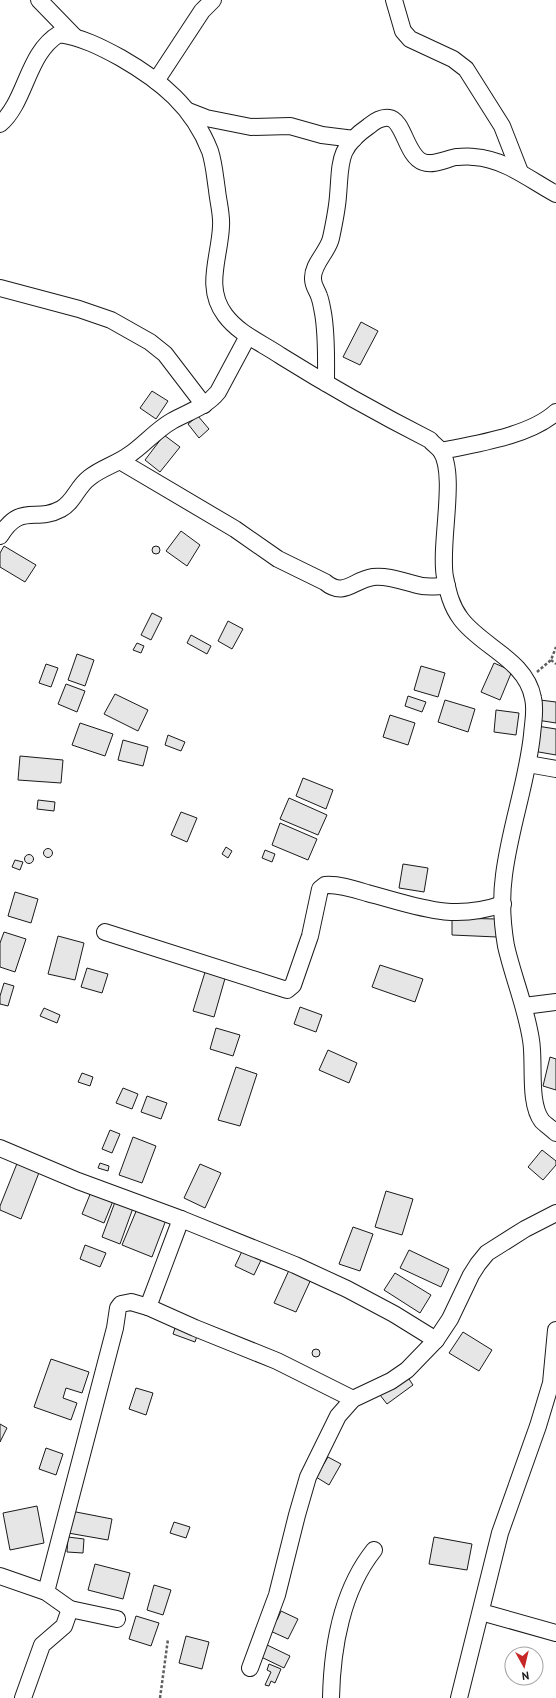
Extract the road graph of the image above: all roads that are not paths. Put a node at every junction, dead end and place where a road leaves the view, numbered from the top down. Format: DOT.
graph roads {
  1 [pos="39,0"];
  2 [pos="213,0"];
  3 [pos="394,0"];
  4 [pos="74,36"];
  5 [pos="156,81"];
  6 [pos="188,112"];
  7 [pos="0,124"];
  8 [pos="354,139"];
  9 [pos="520,172"];
  10 [pos="556,194"];
  11 [pos="0,288"];
  12 [pos="248,336"];
  13 [pos="326,383"];
  14 [pos="204,405"];
  15 [pos="556,412"];
  16 [pos="441,451"];
  17 [pos="120,461"];
  18 [pos="0,536"];
  19 [pos="447,586"];
  20 [pos="528,764"];
  21 [pos="556,769"];
  22 [pos="503,904"];
  23 [pos="105,932"];
  24 [pos="556,1002"];
  25 [pos="524,1006"];
  26 [pos="556,1133"];
  27 [pos="0,1148"];
  28 [pos="556,1213"];
  29 [pos="181,1219"];
  30 [pos="148,1307"];
  31 [pos="556,1330"];
  32 [pos="436,1340"];
  33 [pos="353,1399"];
  34 [pos="374,1550"];
  35 [pos="0,1576"];
  36 [pos="46,1592"];
  37 [pos="70,1609"];
  38 [pos="481,1612"];
  39 [pos="117,1619"];
  40 [pos="556,1633"];
  41 [pos="250,1668"];
  42 [pos="23,1698"];
  43 [pos="332,1698"];
  44 [pos="459,1698"];
  1 -- 4 [label="street"];
  2 -- 5 [label="street"];
  3 -- 9 [label="street"];
  4 -- 5 [label="street"];
  4 -- 7 [label="street"];
  5 -- 6 [label="street"];
  6 -- 8 [label="street"];
  6 -- 12 [label="street"];
  8 -- 9 [label="street"];
  8 -- 13 [label="street"];
  9 -- 10 [label="street"];
  11 -- 14 [label="street"];
  12 -- 13 [label="street"];
  12 -- 14 [label="street"];
  13 -- 16 [label="street"];
  14 -- 17 [label="street"];
  15 -- 16 [label="street"];
  16 -- 19 [label="street"];
  17 -- 18 [label="street"];
  17 -- 19 [label="street"];
  19 -- 20 [label="street"];
  20 -- 21 [label="street"];
  20 -- 22 [label="street"];
  22 -- 23 [label="street"];
  22 -- 25 [label="street"];
  24 -- 25 [label="street"];
  25 -- 26 [label="street"];
  27 -- 29 [label="street"];
  28 -- 32 [label="street"];
  29 -- 30 [label="street"];
  29 -- 32 [label="street"];
  30 -- 33 [label="street"];
  30 -- 36 [label="street"];
  31 -- 38 [label="street"];
  32 -- 33 [label="street"];
  33 -- 41 [label="street"];
  34 -- 43 [label="street"];
  35 -- 36 [label="street"];
  36 -- 37 [label="street"];
  37 -- 39 [label="street"];
  37 -- 42 [label="street"];
  38 -- 40 [label="street"];
  38 -- 44 [label="street"];
}
